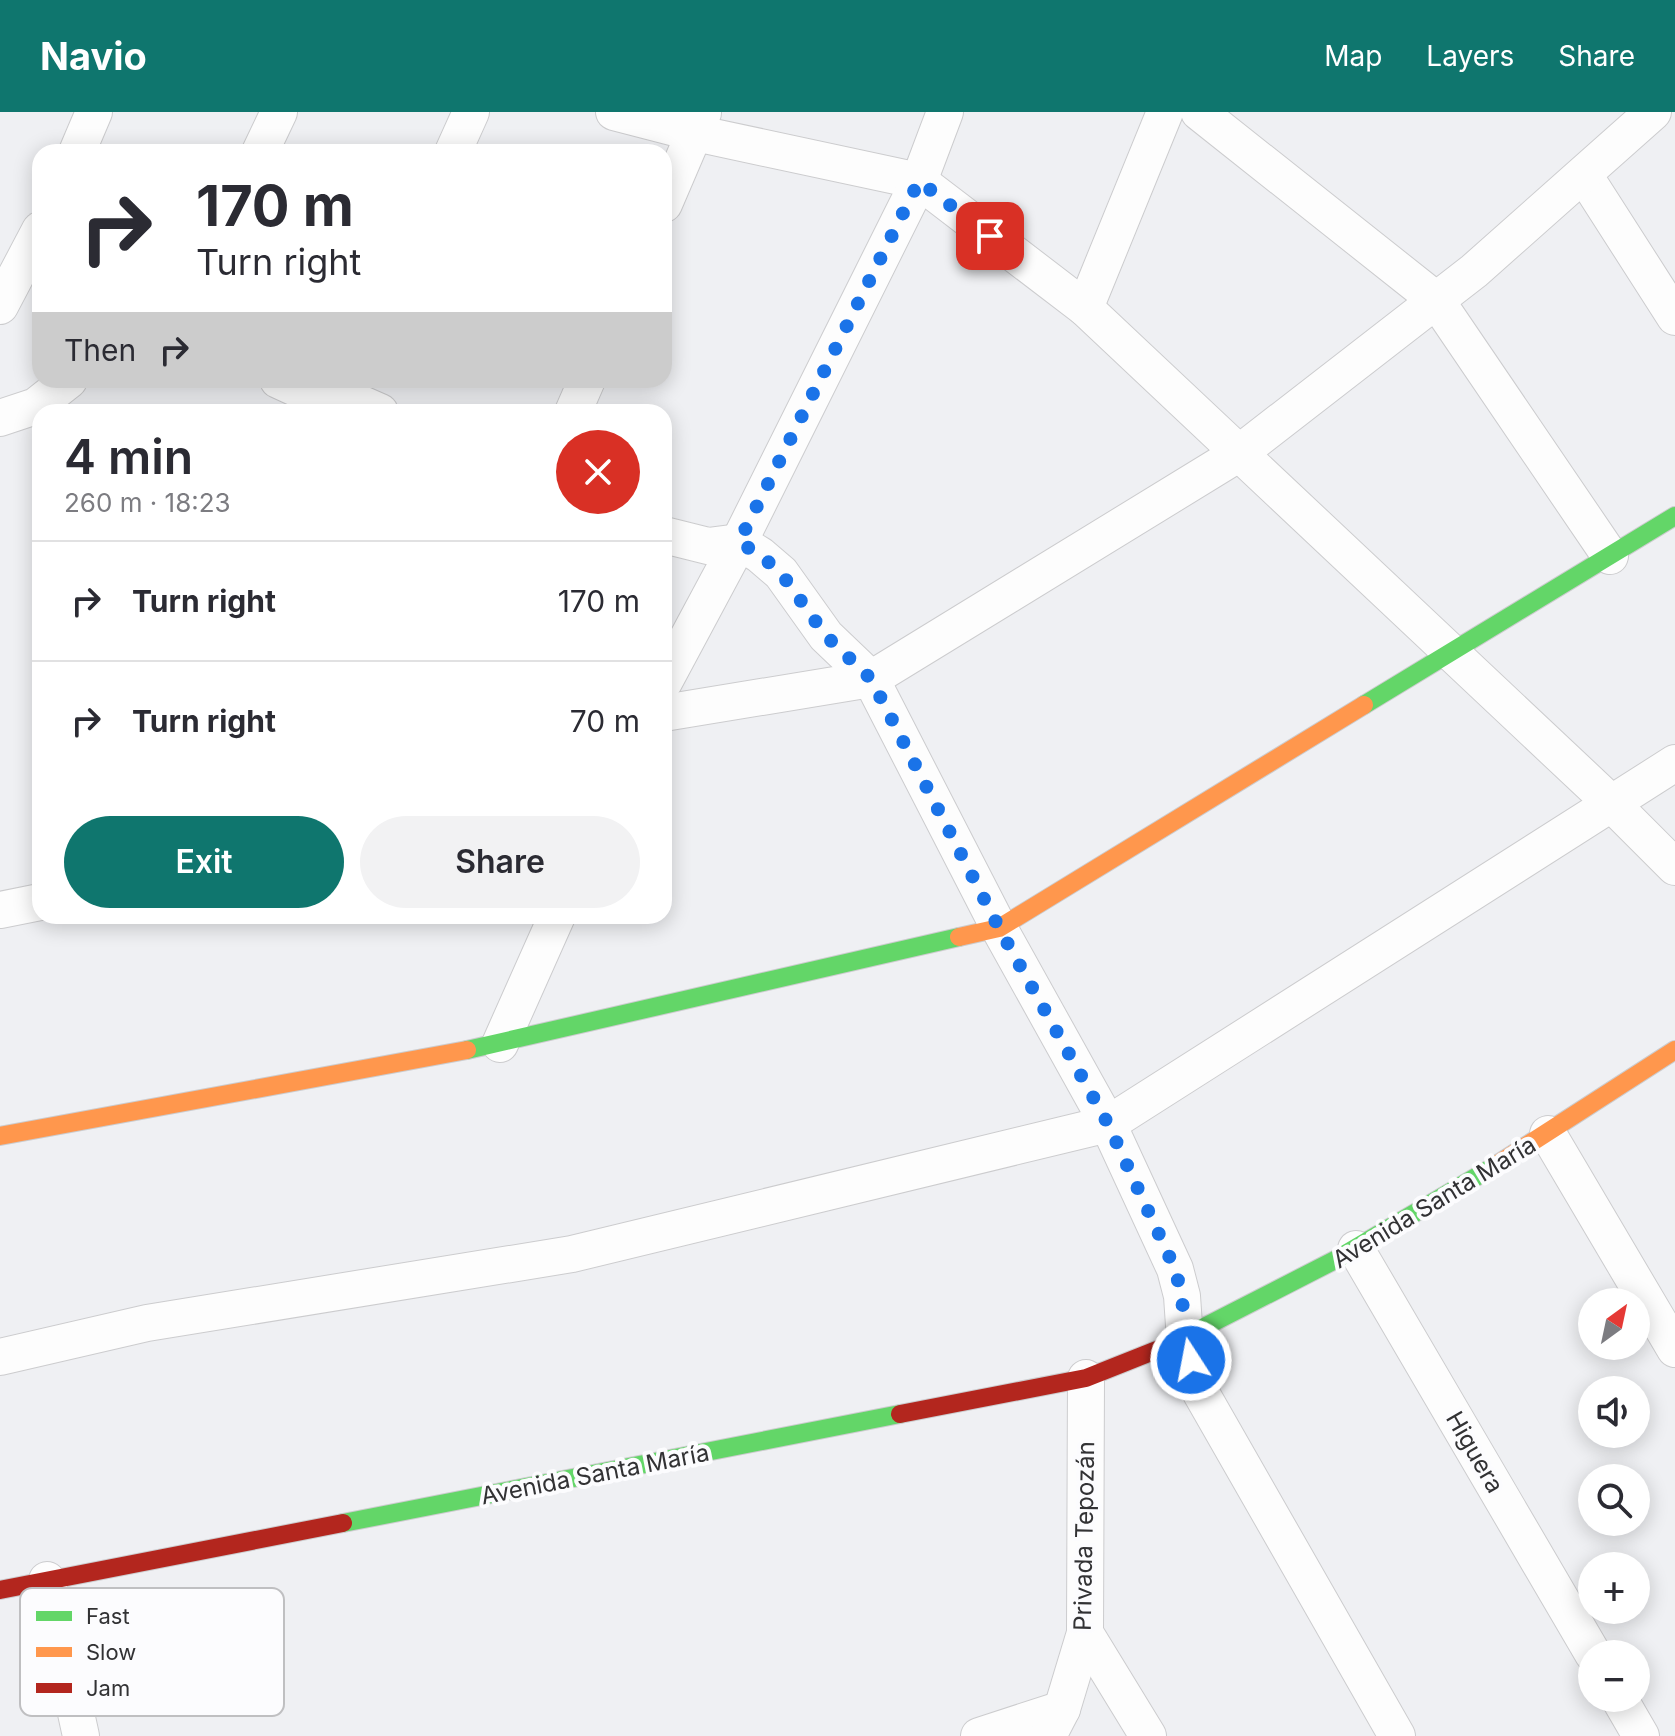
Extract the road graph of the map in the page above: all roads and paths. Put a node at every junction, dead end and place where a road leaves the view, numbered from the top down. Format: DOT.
graph roads {
  1 [pos="94,112"];
  2 [pos="279,112"];
  3 [pos="471,112"];
  4 [pos="614,112"];
  5 [pos="945,112"];
  6 [pos="1165,112"];
  7 [pos="1199,112"];
  8 [pos="1653,112"];
  9 [pos="699,123"];
  10 [pos="80,144"];
  11 [pos="264,144"];
  12 [pos="457,144"];
  13 [pos="1584,175"];
  14 [pos="919,181"];
  15 [pos="672,185"];
  16 [pos="32,245"];
  17 [pos="1436,300"];
  18 [pos="0,306"];
  19 [pos="1085,308"];
  20 [pos="1675,317"];
  21 [pos="61,388"];
  22 [pos="295,388"];
  23 [pos="338,395"];
  24 [pos="44,404"];
  25 [pos="360,404"];
  26 [pos="32,411"];
  27 [pos="0,418"];
  28 [pos="1238,454"];
  29 [pos="1675,516"];
  30 [pos="672,537"];
  31 [pos="739,542"];
  32 [pos="1610,556"];
  33 [pos="1450,652"];
  34 [pos="672,667"];
  35 [pos="871,679"];
  36 [pos="672,712"];
  37 [pos="1675,763"];
  38 [pos="1611,803"];
  39 [pos="1675,867"];
  40 [pos="32,904"];
  41 [pos="0,910"];
  42 [pos="553,924"];
  43 [pos="999,928"];
  44 [pos="500,1044"];
  45 [pos="1675,1050"];
  46 [pos="1108,1124"];
  47 [pos="1548,1134"];
  48 [pos="0,1136"];
  49 [pos="1356,1249"];
  50 [pos="1185,1340"];
  51 [pos="1675,1349"];
  52 [pos="0,1357"];
  53 [pos="1086,1378"];
  54 [pos="47,1580"];
  55 [pos="49,1588"];
  56 [pos="0,1590"];
  57 [pos="1085,1633"];
  58 [pos="1585,1640"];
  59 [pos="1627,1712"];
  60 [pos="77,1716"];
  61 [pos="1055,1722"];
  62 [pos="81,1736"];
  63 [pos="979,1736"];
  64 [pos="1148,1736"];
  65 [pos="1397,1736"];
  66 [pos="1641,1736"];
  1 -- 10 [label="street"];
  2 -- 11 [label="street"];
  3 -- 12 [label="street"];
  4 -- 9 [label="street"];
  5 -- 14 [label="street"];
  6 -- 19 [label="street"];
  7 -- 17 [label="street"];
  8 -- 13 [label="street"];
  9 -- 14 [label="street"];
  9 -- 15 [label="street"];
  13 -- 17 [label="street"];
  13 -- 20 [label="street"];
  14 -- 19 [label="street"];
  14 -- 31 [label="street"];
  16 -- 18 [label="street"];
  17 -- 28 [label="street"];
  17 -- 32 [label="street"];
  19 -- 28 [label="street"];
  21 -- 24 [label="street"];
  22 -- 23 [label="street"];
  23 -- 25 [label="street"];
  26 -- 27 [label="street"];
  28 -- 33 [label="street"];
  28 -- 35 [label="street"];
  29 -- 32 [label="street"];
  30 -- 31 [label="street"];
  31 -- 34 [label="street"];
  31 -- 35 [label="street"];
  32 -- 33 [label="street"];
  33 -- 38 [label="street"];
  33 -- 43 [label="street"];
  35 -- 36 [label="street"];
  35 -- 43 [label="street"];
  37 -- 38 [label="street"];
  38 -- 39 [label="street"];
  38 -- 46 [label="street"];
  40 -- 41 [label="street"];
  42 -- 44 [label="street"];
  43 -- 44 [label="street"];
  43 -- 46 [label="street"];
  44 -- 48 [label="street"];
  45 -- 47 [label="street, Avenida Santa María"];
  46 -- 50 [label="street"];
  46 -- 52 [label="street"];
  47 -- 49 [label="street, Avenida Santa María"];
  47 -- 51 [label="street"];
  49 -- 50 [label="street, Avenida Santa María"];
  49 -- 58 [label="street, Higuera"];
  50 -- 53 [label="street, Avenida Santa María"];
  50 -- 65 [label="street"];
  53 -- 54 [label="street, Avenida Santa María"];
  53 -- 57 [label="street, Privada Tepozán"];
  54 -- 55 [label="street"];
  54 -- 56 [label="street, Avenida Santa María"];
  57 -- 61 [label="street, Privada Tepozán"];
  57 -- 64 [label="street"];
  59 -- 66 [label="street"];
  60 -- 62 [label="street"];
  61 -- 63 [label="street"];
}
